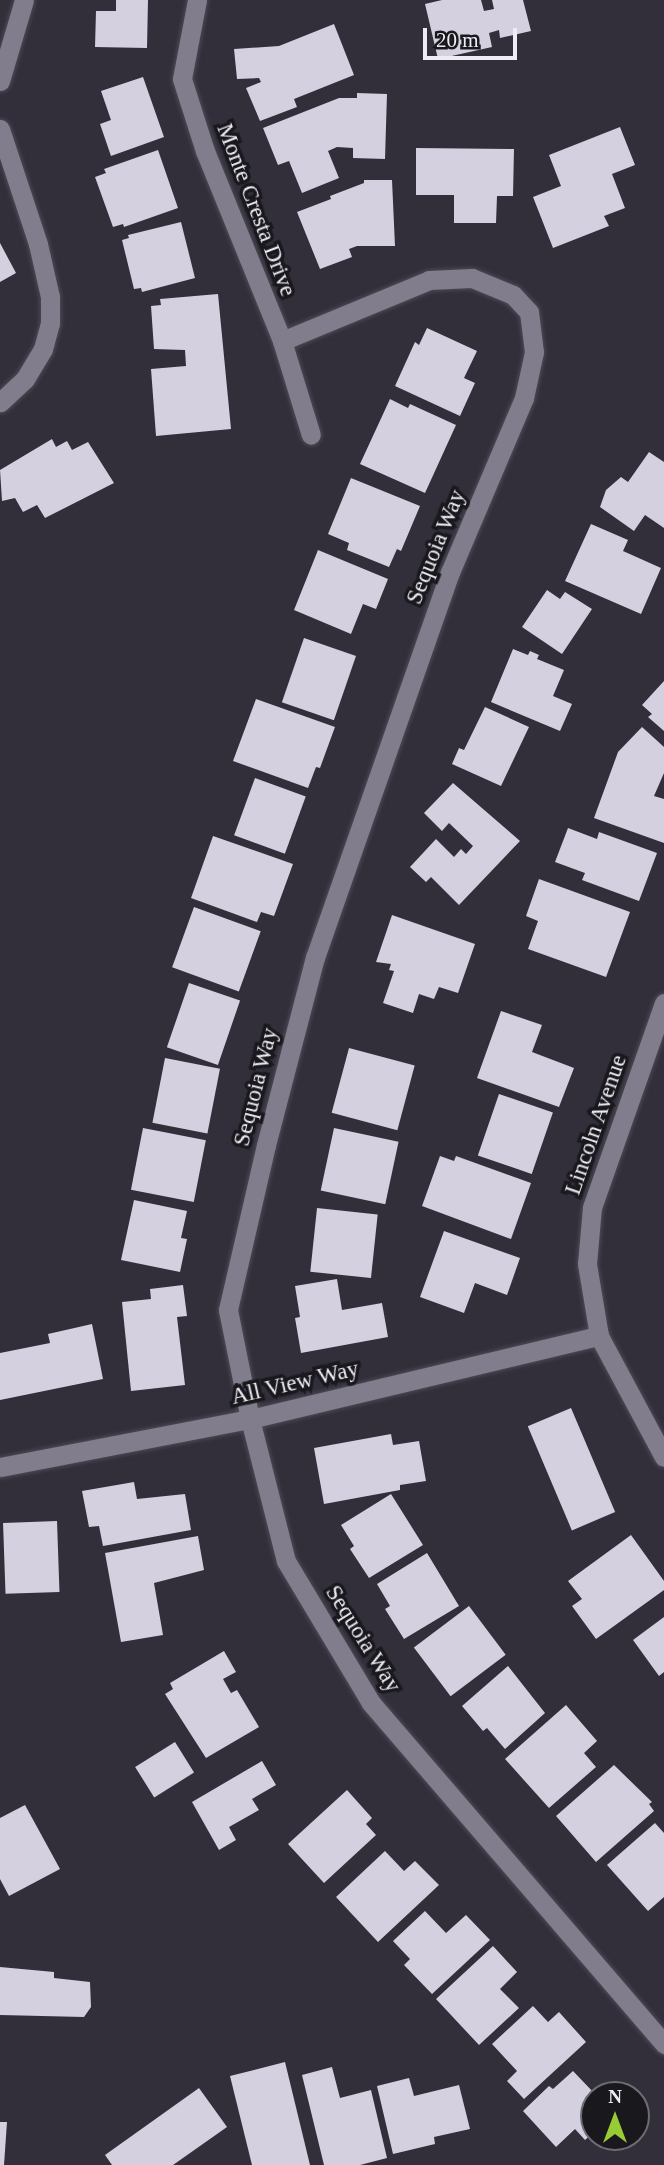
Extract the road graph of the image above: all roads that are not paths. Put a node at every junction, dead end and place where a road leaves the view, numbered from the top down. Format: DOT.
graph roads {
  1 [pos="24,0"];
  2 [pos="197,0"];
  3 [pos="0,81"];
  4 [pos="0,129"];
  5 [pos="282,341"];
  6 [pos="0,402"];
  7 [pos="310,435"];
  8 [pos="664,1003"];
  9 [pos="599,1336"];
  10 [pos="250,1419"];
  11 [pos="664,1457"];
  12 [pos="0,1467"];
  13 [pos="664,2044"];
  1 -- 3 [label="street"];
  2 -- 5 [label="street, Monte Cresta Drive"];
  4 -- 6 [label="street"];
  5 -- 7 [label="street, Monte Cresta Drive"];
  5 -- 10 [label="street, Sequoia Way"];
  8 -- 9 [label="street, Lincoln Avenue"];
  9 -- 10 [label="street, All View Way"];
  9 -- 11 [label="street, Lincoln Avenue"];
  10 -- 12 [label="street, All View Way"];
  10 -- 13 [label="street, Sequoia Way"];
}
